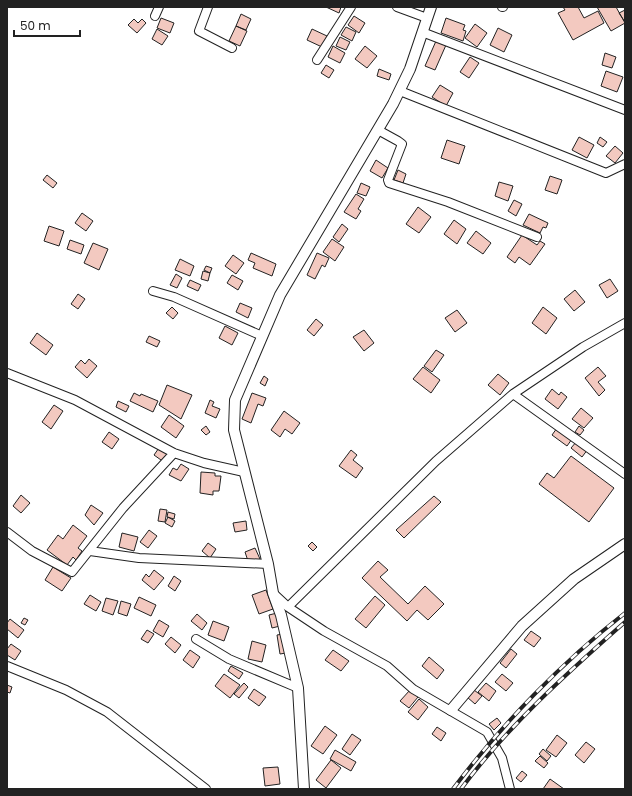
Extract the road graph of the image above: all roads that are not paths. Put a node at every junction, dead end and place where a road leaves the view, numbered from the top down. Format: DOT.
graph roads {
  1 [pos="158,7"];
  2 [pos="208,7"];
  3 [pos="351,7"];
  4 [pos="397,7"];
  5 [pos="431,7"];
  6 [pos="155,16"];
  7 [pos="427,18"];
  8 [pos="422,32"];
  9 [pos="232,48"];
  10 [pos="317,60"];
  11 [pos="400,91"];
  12 [pos="625,110"];
  13 [pos="378,130"];
  14 [pos="625,164"];
  15 [pos="537,237"];
  16 [pos="153,291"];
  17 [pos="625,323"];
  18 [pos="262,336"];
  19 [pos="7,372"];
  20 [pos="513,394"];
  21 [pos="174,453"];
  22 [pos="244,472"];
  23 [pos="625,474"];
  24 [pos="7,532"];
  25 [pos="625,544"];
  26 [pos="90,551"];
  27 [pos="268,564"];
  28 [pos="273,593"];
  29 [pos="288,607"];
  30 [pos="196,639"];
  31 [pos="7,666"];
  32 [pos="298,688"];
  33 [pos="451,710"];
  34 [pos="206,789"];
  35 [pos="304,789"];
  36 [pos="510,789"];
  1 -- 6 [label="street"];
  2 -- 9 [label="street"];
  3 -- 10 [label="street"];
  4 -- 7 [label="street"];
  5 -- 7 [label="street"];
  7 -- 8 [label="street"];
  8 -- 11 [label="street"];
  8 -- 12 [label="street"];
  11 -- 13 [label="street"];
  11 -- 14 [label="street"];
  13 -- 15 [label="street"];
  13 -- 18 [label="street"];
  16 -- 18 [label="street"];
  17 -- 20 [label="street"];
  18 -- 22 [label="street"];
  19 -- 21 [label="street"];
  20 -- 23 [label="street"];
  20 -- 29 [label="street"];
  21 -- 22 [label="street"];
  21 -- 26 [label="street"];
  22 -- 27 [label="street"];
  24 -- 26 [label="street"];
  25 -- 33 [label="street"];
  26 -- 27 [label="street"];
  27 -- 28 [label="street"];
  28 -- 29 [label="street"];
  28 -- 32 [label="street"];
  29 -- 33 [label="street"];
  30 -- 32 [label="street"];
  31 -- 34 [label="street"];
  32 -- 35 [label="street"];
  33 -- 36 [label="street"];
}
